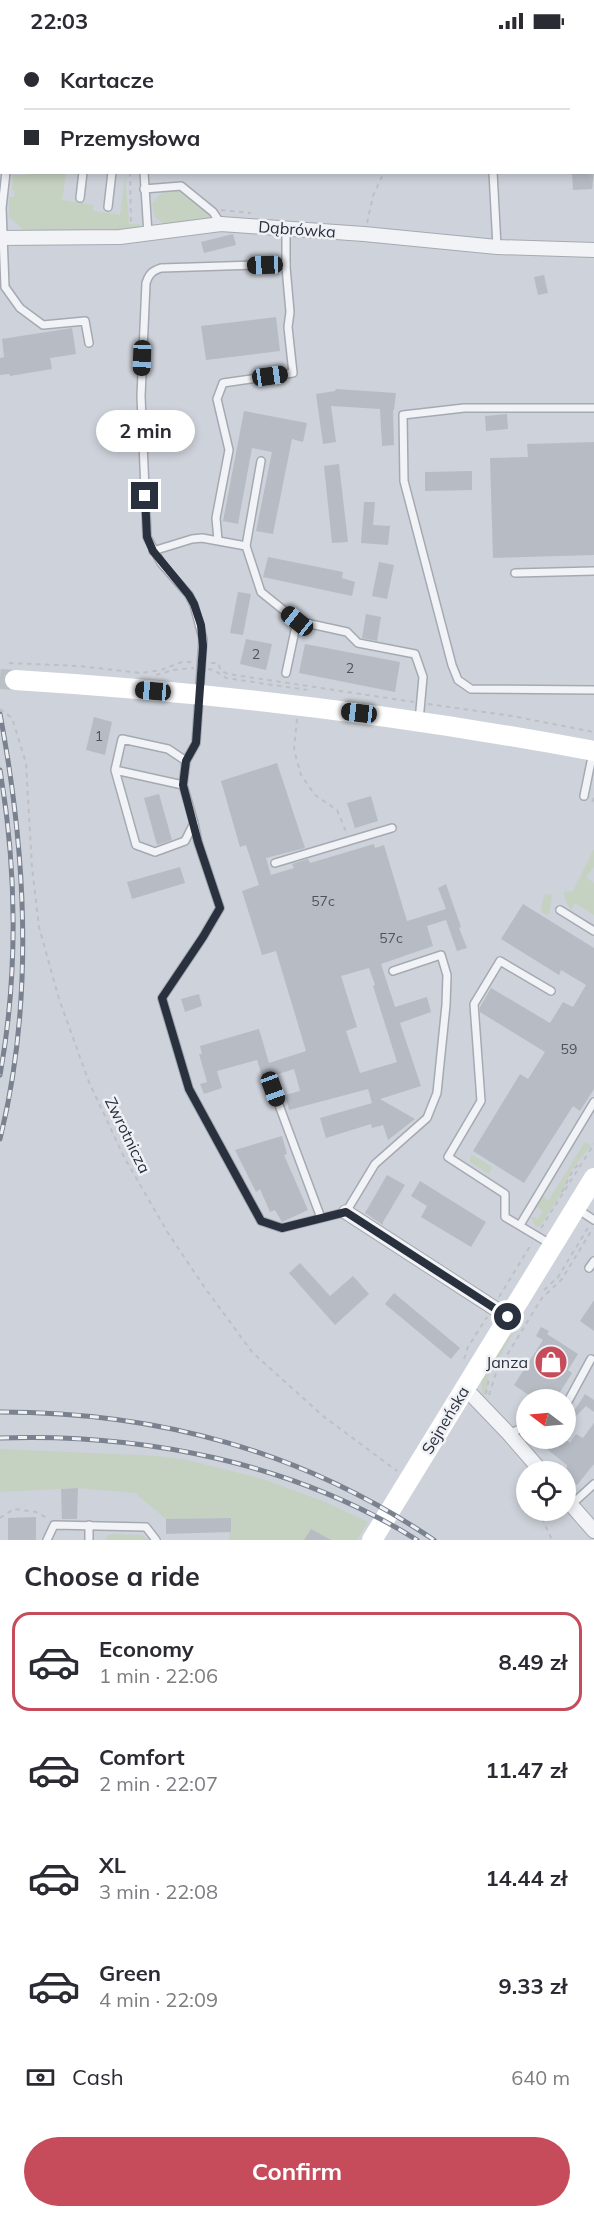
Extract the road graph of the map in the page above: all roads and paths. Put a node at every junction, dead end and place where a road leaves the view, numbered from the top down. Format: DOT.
graph roads {
  1 [pos="6,174"];
  2 [pos="83,174"];
  3 [pos="112,174"];
  4 [pos="130,174"];
  5 [pos="144,174"];
  6 [pos="383,174"];
  7 [pos="493,174"];
  8 [pos="144,189"];
  9 [pos="80,198"];
  10 [pos="108,207"];
  11 [pos="255,213"];
  12 [pos="221,217"];
  13 [pos="145,228"];
  14 [pos="286,228"];
  15 [pos="364,234"];
  16 [pos="2,238"];
  17 [pos="497,247"];
  18 [pos="594,250"];
  19 [pos="285,264"];
  20 [pos="89,342"];
  21 [pos="594,408"];
  22 [pos="261,461"];
  23 [pos="218,540"];
  24 [pos="246,546"];
  25 [pos="153,551"];
  26 [pos="594,571"];
  27 [pos="515,573"];
  28 [pos="297,621"];
  29 [pos="202,662"];
  30 [pos="12,671"];
  31 [pos="286,673"];
  32 [pos="594,690"];
  33 [pos="201,695"];
  34 [pos="299,705"];
  35 [pos="0,709"];
  36 [pos="419,712"];
  37 [pos="594,745"];
  38 [pos="186,761"];
  39 [pos="115,770"];
  40 [pos="183,785"];
  41 [pos="584,796"];
  42 [pos="594,798"];
  43 [pos="592,802"];
  44 [pos="194,823"];
  45 [pos="392,828"];
  46 [pos="349,841"];
  47 [pos="275,863"];
  48 [pos="560,910"];
  49 [pos="594,931"];
  50 [pos="393,971"];
  51 [pos="551,992"];
  52 [pos="273,1089"];
  53 [pos="594,1102"];
  54 [pos="594,1178"];
  55 [pos="575,1208"];
  56 [pos="346,1212"];
  57 [pos="321,1218"];
  58 [pos="594,1219"];
  59 [pos="520,1225"];
  60 [pos="594,1226"];
  61 [pos="552,1245"];
  62 [pos="594,1261"];
  63 [pos="589,1268"];
  64 [pos="508,1317"];
  65 [pos="591,1359"];
  66 [pos="575,1389"];
  67 [pos="475,1398"];
  68 [pos="516,1431"];
  69 [pos="509,1434"];
  70 [pos="532,1461"];
  71 [pos="409,1480"];
  72 [pos="594,1484"];
  73 [pos="576,1496"];
  74 [pos="576,1511"];
  75 [pos="0,1518"];
  76 [pos="543,1521"];
  77 [pos="54,1525"];
  78 [pos="89,1525"];
  79 [pos="594,1532"];
  80 [pos="47,1540"];
  81 [pos="89,1540"];
  82 [pos="156,1540"];
  83 [pos="372,1540"];
  84 [pos="552,1540"];
  1 -- 16 [label="lane"];
  2 -- 9 [label="lane"];
  3 -- 10 [label="lane"];
  4 -- 13 [label="path"];
  5 -- 8 [label="lane"];
  6 -- 15 [label="path"];
  7 -- 17 [label="lane"];
  8 -- 12 [label="lane"];
  8 -- 13 [label="lane"];
  11 -- 12 [label="path"];
  12 -- 13 [label="street, Dąbrówka"];
  12 -- 14 [label="street, Dąbrówka"];
  13 -- 16 [label="street, Dąbrówka"];
  14 -- 15 [label="street, Dąbrówka"];
  14 -- 19 [label="lane"];
  15 -- 17 [label="street, Dąbrówka"];
  16 -- 20 [label="lane"];
  17 -- 18 [label="street, Dąbrówka"];
  19 -- 23 [label="lane"];
  19 -- 25 [label="lane"];
  21 -- 32 [label="lane"];
  22 -- 24 [label="lane"];
  23 -- 24 [label="lane"];
  23 -- 25 [label="lane"];
  24 -- 28 [label="lane"];
  25 -- 29 [label="lane"];
  26 -- 27 [label="lane"];
  28 -- 31 [label="lane"];
  28 -- 36 [label="lane"];
  29 -- 30 [label="path"];
  29 -- 33 [label="lane"];
  29 -- 36 [label="path"];
  30 -- 33 [label="main road"];
  33 -- 34 [label="main road"];
  33 -- 38 [label="lane"];
  34 -- 36 [label="main road"];
  34 -- 46 [label="path"];
  35 -- 71 [label="path, Zwrotnicza"];
  36 -- 37 [label="main road"];
  36 -- 37 [label="path"];
  37 -- 41 [label="lane"];
  38 -- 39 [label="lane"];
  38 -- 40 [label="lane"];
  39 -- 40 [label="lane"];
  39 -- 44 [label="lane"];
  40 -- 44 [label="lane"];
  42 -- 43 [label="path"];
  44 -- 57 [label="lane"];
  45 -- 46 [label="lane"];
  46 -- 47 [label="lane"];
  48 -- 49 [label="lane"];
  50 -- 56 [label="lane"];
  51 -- 59 [label="lane"];
  52 -- 57 [label="lane"];
  53 -- 59 [label="lane"];
  54 -- 55 [label="main road, Sejneńska"];
  55 -- 58 [label="lane"];
  55 -- 61 [label="main road, Sejneńska"];
  56 -- 57 [label="lane"];
  56 -- 64 [label="street"];
  58 -- 67 [label="path"];
  59 -- 61 [label="lane"];
  60 -- 67 [label="path"];
  61 -- 64 [label="main road, Sejneńska"];
  62 -- 63 [label="lane"];
  64 -- 67 [label="main road, Sejneńska"];
  65 -- 66 [label="lane"];
  67 -- 69 [label="street"];
  67 -- 71 [label="main road, Sejneńska"];
  68 -- 69 [label="lane"];
  69 -- 70 [label="street"];
  71 -- 83 [label="main road, Sejneńska"];
  72 -- 73 [label="lane"];
  74 -- 79 [label="street"];
  75 -- 77 [label="path"];
  76 -- 84 [label="path"];
  77 -- 78 [label="lane"];
  77 -- 80 [label="lane"];
  78 -- 81 [label="lane"];
  78 -- 82 [label="lane"];
}
